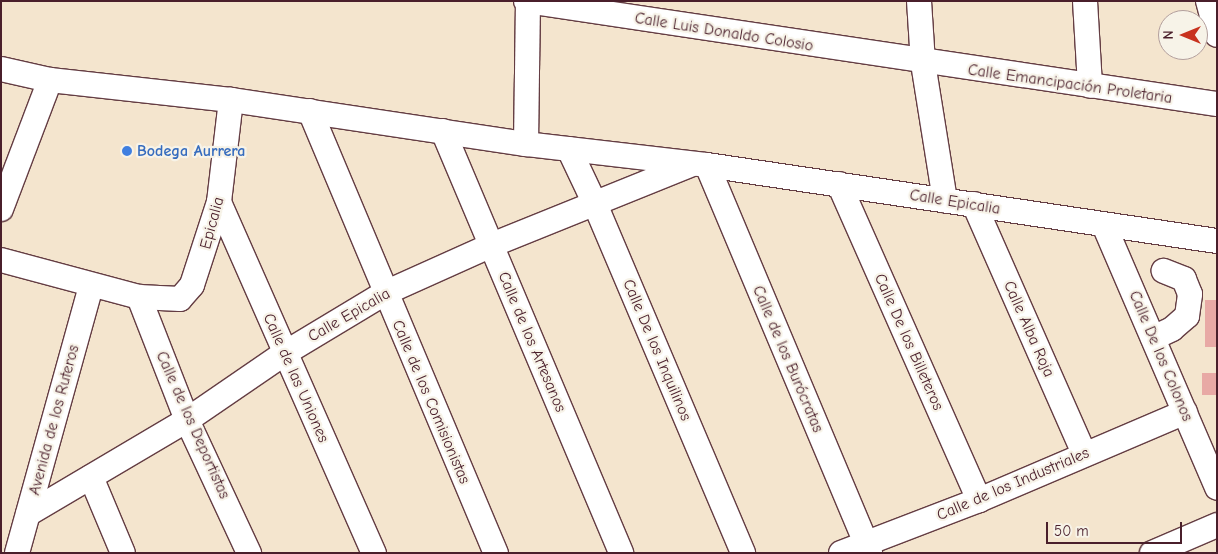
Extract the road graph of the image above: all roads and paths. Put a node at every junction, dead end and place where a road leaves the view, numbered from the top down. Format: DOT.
graph roads {
  1 [pos="527,1"];
  2 [pos="919,1"];
  3 [pos="1085,1"];
  4 [pos="1208,1"];
  5 [pos="1217,35"];
  6 [pos="923,63"];
  7 [pos="1,68"];
  8 [pos="50,80"];
  9 [pos="1090,86"];
  10 [pos="231,100"];
  11 [pos="1217,104"];
  12 [pos="310,111"];
  13 [pos="443,131"];
  14 [pos="526,144"];
  15 [pos="569,149"];
  16 [pos="10,162"];
  17 [pos="700,164"];
  18 [pos="839,184"];
  19 [pos="945,200"];
  20 [pos="219,202"];
  21 [pos="595,204"];
  22 [pos="974,204"];
  23 [pos="1,209"];
  24 [pos="1104,226"];
  25 [pos="1217,241"];
  26 [pos="492,245"];
  27 [pos="1,260"];
  28 [pos="1164,272"];
  29 [pos="91,286"];
  30 [pos="385,293"];
  31 [pos="139,297"];
  32 [pos="1153,338"];
  33 [pos="285,353"];
  34 [pos="1185,412"];
  35 [pos="186,420"];
  36 [pos="1084,453"];
  37 [pos="91,478"];
  38 [pos="1217,488"];
  39 [pos="979,500"];
  40 [pos="28,514"];
  41 [pos="1217,525"];
  42 [pos="868,549"];
  43 [pos="16,553"];
  44 [pos="123,553"];
  45 [pos="249,553"];
  46 [pos="374,553"];
  47 [pos="496,553"];
  48 [pos="621,553"];
  49 [pos="743,553"];
  50 [pos="841,553"];
  51 [pos="1152,553"];
  1 -- 6 [label="street, Calle Luis Donaldo Colosio"];
  1 -- 14 [label="street"];
  2 -- 6 [label="street"];
  3 -- 9 [label="street"];
  4 -- 5 [label="street"];
  6 -- 9 [label="street, Calle Emancipación Proletaria"];
  6 -- 19 [label="street"];
  7 -- 8 [label="street, Calle Epicalia"];
  8 -- 10 [label="street, Calle Epicalia"];
  8 -- 16 [label="street"];
  9 -- 11 [label="street, Calle Emancipación Proletaria"];
  10 -- 12 [label="street, Calle Epicalia"];
  10 -- 20 [label="street, Epicalia"];
  12 -- 13 [label="street, Calle Epicalia"];
  12 -- 30 [label="street, Calle de los Comisionistas"];
  13 -- 14 [label="street, Calle Epicalia"];
  13 -- 26 [label="street, Calle de los Artesanos"];
  14 -- 15 [label="street, Calle Epicalia"];
  15 -- 17 [label="street, Calle Epicalia"];
  15 -- 21 [label="street, Calle De los Inquilinos"];
  16 -- 23 [label="street"];
  17 -- 18 [label="street, Calle Epicalia"];
  17 -- 21 [label="street, Calle Epicalia"];
  17 -- 42 [label="street, Calle de los Burócratas"];
  18 -- 19 [label="street, Calle Epicalia"];
  18 -- 39 [label="street, Calle De los Billeteros"];
  19 -- 22 [label="street, Calle Epicalia"];
  20 -- 31 [label="street, Epicalia"];
  20 -- 33 [label="street, Calle de las Uniones"];
  21 -- 26 [label="street, Calle Epicalia"];
  21 -- 49 [label="street, Calle De los Inquilinos"];
  22 -- 24 [label="street, Calle Epicalia"];
  22 -- 36 [label="street, Calle Alba Roja"];
  24 -- 25 [label="street, Calle Epicalia"];
  24 -- 32 [label="street, Calle De los Colonos"];
  26 -- 30 [label="street, Calle Epicalia"];
  26 -- 48 [label="street, Calle de los Artesanos"];
  27 -- 29 [label="street, Epicalia"];
  28 -- 32 [label="street"];
  29 -- 31 [label="street, Epicalia"];
  29 -- 40 [label="street, Avenida de los Ruteros"];
  30 -- 33 [label="street, Calle Epicalia"];
  30 -- 47 [label="street, Calle de los Comisionistas"];
  31 -- 35 [label="street, Calle de los Deportistas"];
  32 -- 34 [label="street, Calle De los Colonos"];
  33 -- 35 [label="street, Calle Epicalia"];
  33 -- 46 [label="street, Calle de las Uniones"];
  34 -- 36 [label="street, Calle de los Industriales"];
  34 -- 38 [label="street, Calle De los Colonos"];
  35 -- 37 [label="street, Calle Epicalia"];
  35 -- 45 [label="street, Calle de los Deportistas"];
  36 -- 39 [label="street, Calle de los Industriales"];
  37 -- 40 [label="street, Calle Epicalia"];
  37 -- 44 [label="street"];
  39 -- 42 [label="street, Calle de los Industriales"];
  40 -- 43 [label="street, Avenida de los Ruteros"];
  41 -- 51 [label="street"];
  42 -- 50 [label="street, Calle de los Industriales"];
}
